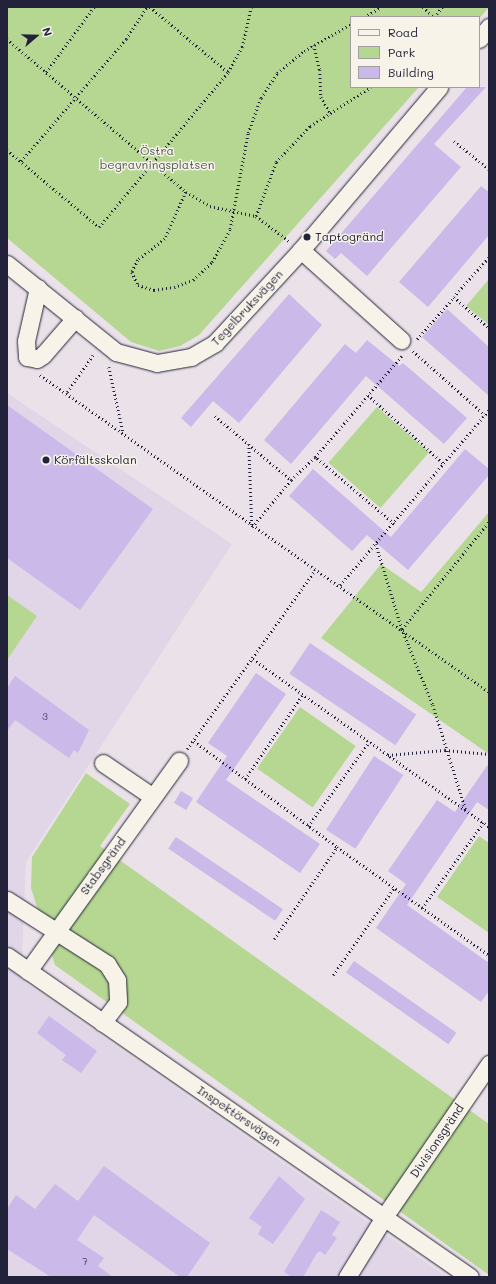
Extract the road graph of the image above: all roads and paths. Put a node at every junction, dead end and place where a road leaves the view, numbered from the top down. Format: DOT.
graph roads {
  1 [pos="94,7"];
  2 [pos="147,7"];
  3 [pos="150,7"];
  4 [pos="251,7"];
  5 [pos="381,7"];
  6 [pos="423,7"];
  7 [pos="442,7"];
  8 [pos="366,16"];
  9 [pos="433,16"];
  10 [pos="435,16"];
  11 [pos="350,25"];
  12 [pos="489,27"];
  13 [pos="480,38"];
  14 [pos="7,39"];
  15 [pos="314,45"];
  16 [pos="46,72"];
  17 [pos="228,72"];
  18 [pos="369,88"];
  19 [pos="437,88"];
  20 [pos="76,98"];
  21 [pos="330,114"];
  22 [pos="454,141"];
  23 [pos="7,150"];
  24 [pos="21,161"];
  25 [pos="152,165"];
  26 [pos="489,169"];
  27 [pos="186,192"];
  28 [pos="235,209"];
  29 [pos="256,216"];
  30 [pos="301,250"];
  31 [pos="489,258"];
  32 [pos="7,264"];
  33 [pos="38,288"];
  34 [pos="454,297"];
  35 [pos="76,318"];
  36 [pos="489,328"];
  37 [pos="104,340"];
  38 [pos="405,344"];
  39 [pos="28,363"];
  40 [pos="67,392"];
  41 [pos="368,395"];
  42 [pos="489,410"];
  43 [pos="485,415"];
  44 [pos="216,416"];
  45 [pos="123,433"];
  46 [pos="249,444"];
  47 [pos="315,457"];
  48 [pos="444,464"];
  49 [pos="291,480"];
  50 [pos="489,522"];
  51 [pos="394,524"];
  52 [pos="252,527"];
  53 [pos="376,544"];
  54 [pos="315,570"];
  55 [pos="340,585"];
  56 [pos="402,630"];
  57 [pos="253,659"];
  58 [pos="489,692"];
  59 [pos="303,694"];
  60 [pos="194,741"];
  61 [pos="369,742"];
  62 [pos="445,750"];
  63 [pos="489,754"];
  64 [pos="388,755"];
  65 [pos="178,761"];
  66 [pos="103,763"];
  67 [pos="246,779"];
  68 [pos="153,797"];
  69 [pos="466,810"];
  70 [pos="483,823"];
  71 [pos="308,826"];
  72 [pos="489,827"];
  73 [pos="337,847"];
  74 [pos="394,888"];
  75 [pos="7,900"];
  76 [pos="422,908"];
  77 [pos="56,933"];
  78 [pos="274,939"];
  79 [pos="489,954"];
  80 [pos="7,956"];
  81 [pos="28,971"];
  82 [pos="333,975"];
  83 [pos="102,1023"];
  84 [pos="489,1064"];
  85 [pos="384,1217"];
  86 [pos="347,1277"];
  87 [pos="470,1277"];
  1 -- 16 [label="path"];
  2 -- 20 [label="path"];
  3 -- 17 [label="path"];
  4 -- 17 [label="path"];
  5 -- 8 [label="path"];
  6 -- 9 [label="path"];
  7 -- 10 [label="path"];
  11 -- 15 [label="path"];
  12 -- 13 [label="street"];
  14 -- 16 [label="path"];
  15 -- 21 [label="path"];
  15 -- 28 [label="path"];
  16 -- 20 [label="path"];
  17 -- 25 [label="path"];
  18 -- 21 [label="path"];
  19 -- 30 [label="street, Tegelbruksvägen"];
  20 -- 24 [label="path"];
  20 -- 25 [label="path"];
  21 -- 29 [label="path"];
  22 -- 26 [label="path"];
  23 -- 24 [label="path"];
  24 -- 25 [label="path"];
  25 -- 27 [label="path"];
  27 -- 28 [label="path"];
  27 -- 28 [label="path"];
  28 -- 29 [label="path"];
  29 -- 30 [label="path"];
  30 -- 37 [label="street, Tegelbruksvägen"];
  30 -- 38 [label="street"];
  31 -- 34 [label="path"];
  32 -- 33 [label="street, Tegelbruksvägen"];
  33 -- 35 [label="street, Tegelbruksvägen"];
  33 -- 39 [label="street"];
  34 -- 36 [label="path"];
  34 -- 38 [label="path"];
  35 -- 37 [label="street, Tegelbruksvägen"];
  35 -- 39 [label="street"];
  37 -- 40 [label="path"];
  37 -- 45 [label="path"];
  38 -- 41 [label="path"];
  38 -- 43 [label="path"];
  39 -- 40 [label="path"];
  40 -- 45 [label="path"];
  41 -- 47 [label="path"];
  41 -- 48 [label="path"];
  42 -- 43 [label="path"];
  43 -- 48 [label="path"];
  44 -- 46 [label="path"];
  45 -- 52 [label="path"];
  46 -- 49 [label="path"];
  46 -- 52 [label="path"];
  47 -- 49 [label="path"];
  47 -- 51 [label="path"];
  48 -- 51 [label="path"];
  49 -- 52 [label="path"];
  50 -- 56 [label="path"];
  51 -- 53 [label="path"];
  52 -- 54 [label="path"];
  53 -- 55 [label="path"];
  53 -- 56 [label="path"];
  54 -- 55 [label="path"];
  54 -- 57 [label="path"];
  55 -- 56 [label="path"];
  56 -- 58 [label="path"];
  56 -- 62 [label="path"];
  57 -- 59 [label="path"];
  57 -- 60 [label="path"];
  59 -- 61 [label="path"];
  59 -- 67 [label="path"];
  60 -- 65 [label="path"];
  60 -- 67 [label="path"];
  61 -- 64 [label="path"];
  61 -- 71 [label="path"];
  62 -- 63 [label="path"];
  62 -- 64 [label="path"];
  62 -- 69 [label="path"];
  64 -- 69 [label="path"];
  65 -- 68 [label="street, Stabsgränd"];
  66 -- 68 [label="street"];
  67 -- 71 [label="path"];
  68 -- 77 [label="street, Stabsgränd"];
  69 -- 70 [label="path"];
  70 -- 72 [label="path"];
  70 -- 76 [label="path"];
  71 -- 73 [label="path"];
  73 -- 74 [label="path"];
  73 -- 78 [label="path"];
  74 -- 76 [label="path"];
  74 -- 82 [label="path"];
  75 -- 77 [label="street"];
  76 -- 79 [label="path"];
  77 -- 81 [label="street, Stabsgränd"];
  77 -- 83 [label="street"];
  80 -- 81 [label="street, Inspektörsvägen"];
  81 -- 83 [label="street, Inspektörsvägen"];
  83 -- 85 [label="street, Inspektörsvägen"];
  84 -- 85 [label="street, Divisionsgränd"];
  85 -- 86 [label="street, Divisionsgränd"];
  85 -- 87 [label="street, Inspektörsvägen"];
}
